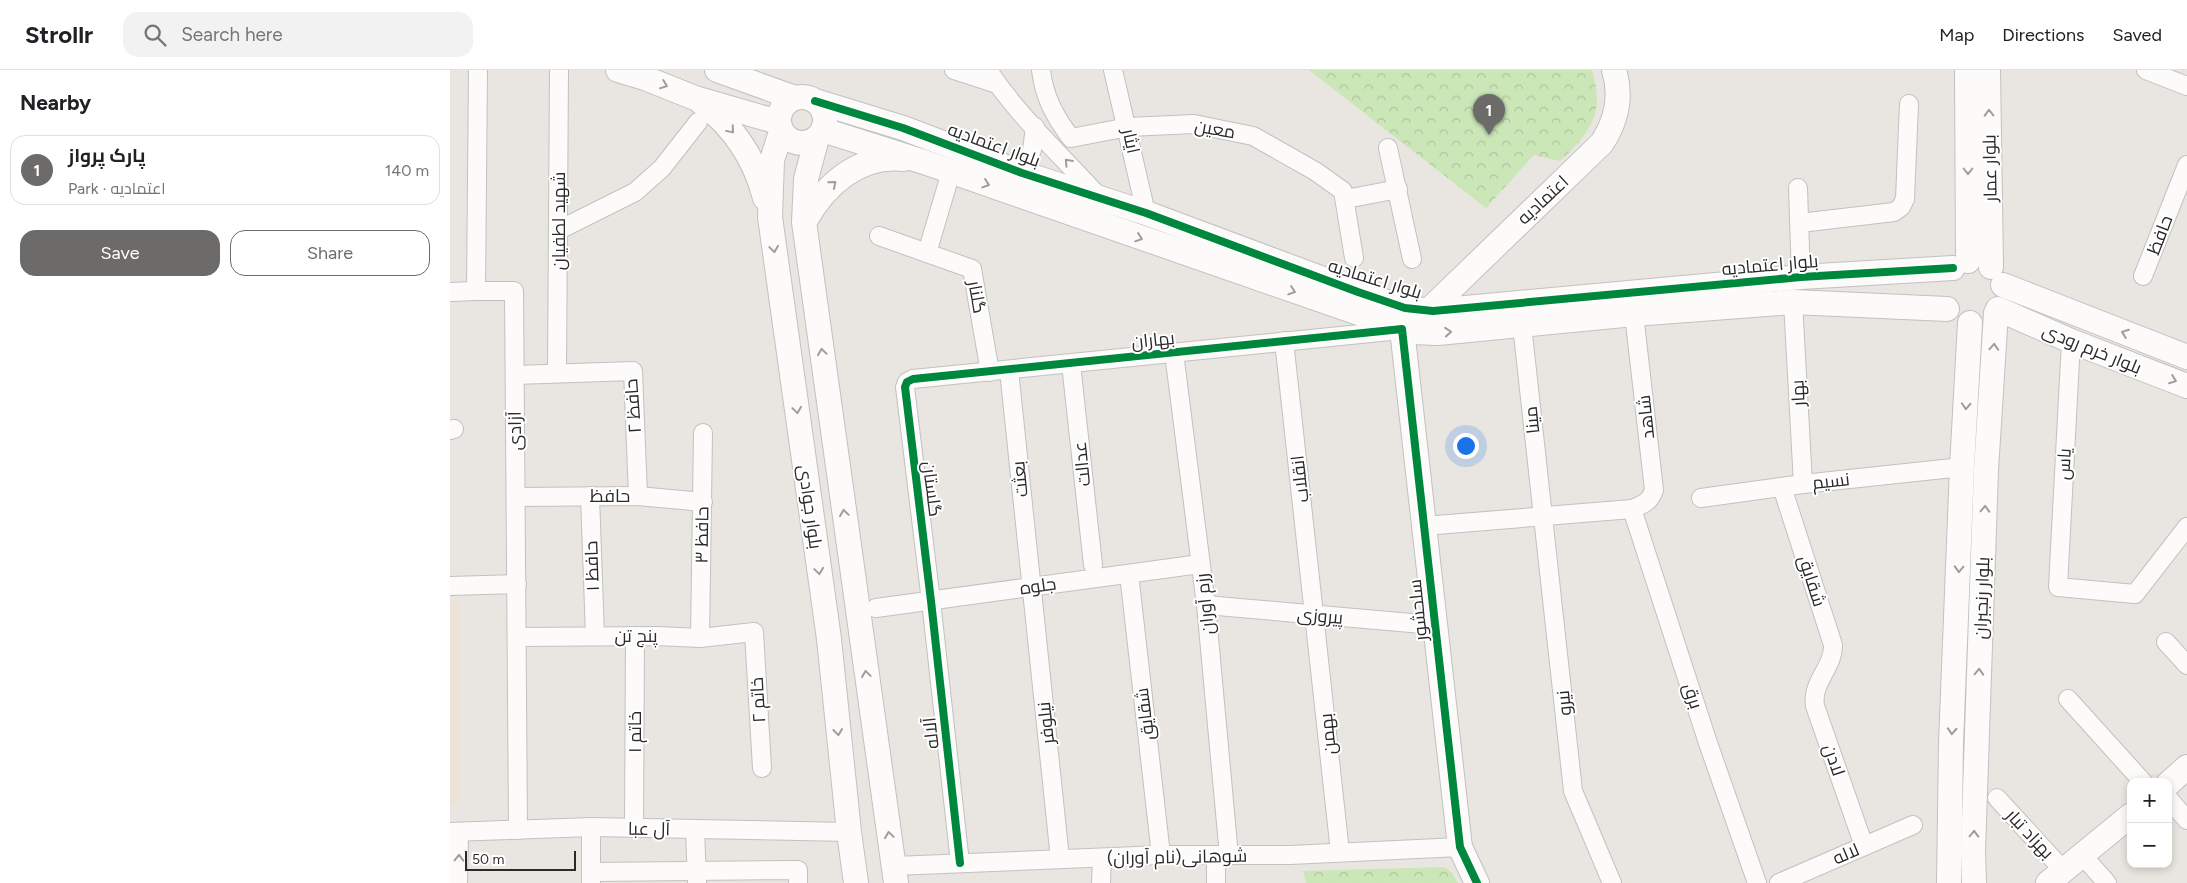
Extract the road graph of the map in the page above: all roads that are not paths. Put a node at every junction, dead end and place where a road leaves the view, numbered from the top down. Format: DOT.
graph roads {
  1 [pos="478,70"];
  2 [pos="559,70"];
  3 [pos="618,70"];
  4 [pos="717,70"];
  5 [pos="954,70"];
  6 [pos="1113,70"];
  7 [pos="1614,70"];
  8 [pos="1967,70"];
  9 [pos="1988,70"];
  10 [pos="2146,70"];
  11 [pos="746,74"];
  12 [pos="1041,74"];
  13 [pos="992,77"];
  14 [pos="2183,79"];
  15 [pos="695,98"];
  16 [pos="805,100"];
  17 [pos="1910,104"];
  18 [pos="698,122"];
  19 [pos="780,127"];
  20 [pos="1035,127"];
  21 [pos="1128,127"];
  22 [pos="820,134"];
  23 [pos="1071,138"];
  24 [pos="1049,142"];
  25 [pos="1388,148"];
  26 [pos="924,162"];
  27 [pos="2187,165"];
  28 [pos="951,172"];
  29 [pos="1022,173"];
  30 [pos="1798,188"];
  31 [pos="1398,189"];
  32 [pos="1100,198"];
  33 [pos="1346,199"];
  34 [pos="1146,213"];
  35 [pos="770,217"];
  36 [pos="804,222"];
  37 [pos="1800,223"];
  38 [pos="559,230"];
  39 [pos="879,236"];
  40 [pos="927,253"];
  41 [pos="1354,258"];
  42 [pos="1412,259"];
  43 [pos="1979,270"];
  44 [pos="2143,276"];
  45 [pos="1801,277"];
  46 [pos="476,291"];
  47 [pos="450,292"];
  48 [pos="1793,302"];
  49 [pos="1947,309"];
  50 [pos="1428,311"];
  51 [pos="1997,311"];
  52 [pos="1634,314"];
  53 [pos="1970,323"];
  54 [pos="1522,325"];
  55 [pos="1402,330"];
  56 [pos="1284,342"];
  57 [pos="2071,342"];
  58 [pos="1174,353"];
  59 [pos="2187,357"];
  60 [pos="1071,364"];
  61 [pos="1008,370"];
  62 [pos="990,372"];
  63 [pos="557,373"];
  64 [pos="515,375"];
  65 [pos="907,382"];
  66 [pos="2187,386"];
  67 [pos="703,433"];
  68 [pos="1962,468"];
  69 [pos="1803,484"];
  70 [pos="1782,486"];
  71 [pos="590,496"];
  72 [pos="638,496"];
  73 [pos="516,497"];
  74 [pos="1701,498"];
  75 [pos="703,502"];
  76 [pos="1632,508"];
  77 [pos="1543,516"];
  78 [pos="1424,526"];
  79 [pos="2187,527"];
  80 [pos="1200,564"];
  81 [pos="1093,565"];
  82 [pos="1129,574"];
  83 [pos="517,584"];
  84 [pos="450,586"];
  85 [pos="1031,587"];
  86 [pos="931,601"];
  87 [pos="1206,605"];
  88 [pos="876,608"];
  89 [pos="1315,616"];
  90 [pos="1434,625"];
  91 [pos="754,632"];
  92 [pos="860,633"];
  93 [pos="595,636"];
  94 [pos="635,636"];
  95 [pos="517,637"];
  96 [pos="700,638"];
  97 [pos="829,639"];
  98 [pos="2166,642"];
  99 [pos="2187,665"];
  100 [pos="1822,674"];
  101 [pos="2068,699"];
  102 [pos="2187,767"];
  103 [pos="762,768"];
  104 [pos="2139,778"];
  105 [pos="2172,780"];
  106 [pos="1997,798"];
  107 [pos="2172,803"];
  108 [pos="2127,817"];
  109 [pos="2187,820"];
  110 [pos="1914,825"];
  111 [pos="591,827"];
  112 [pos="634,828"];
  113 [pos="695,829"];
  114 [pos="518,830"];
  115 [pos="455,832"];
  116 [pos="849,832"];
  117 [pos="1864,846"];
  118 [pos="1460,847"];
  119 [pos="1340,852"];
  120 [pos="1161,855"];
  121 [pos="2082,855"];
  122 [pos="1223,856"];
  123 [pos="1102,858"];
  124 [pos="1060,859"];
  125 [pos="960,863"];
  126 [pos="895,875"];
  127 [pos="798,876"];
  128 [pos="697,877"];
  129 [pos="2056,877"];
  130 [pos="591,878"];
  131 [pos="458,883"];
  132 [pos="856,883"];
  133 [pos="1101,883"];
  134 [pos="1216,883"];
  135 [pos="1477,883"];
  136 [pos="1612,883"];
  137 [pos="1758,883"];
  138 [pos="1779,883"];
  139 [pos="1949,883"];
  140 [pos="1974,883"];
  141 [pos="2107,883"];
  1 -- 46 [label="street"];
  2 -- 38 [label="street, شهید لطفیان"];
  3 -- 15 [label="street, one-way"];
  4 -- 11 [label="street, بلوار اعتمادیه"];
  5 -- 13 [label="street"];
  6 -- 21 [label="street, ایثار"];
  7 -- 50 [label="street, اعتمادیه"];
  8 -- 43 [label="street, بلوار عمار, one-way"];
  43 -- 9 [label="street, بلوار عمار, one-way"];
  10 -- 14 [label="street"];
  11 -- 16 [label="street, بلوار اعتمادیه"];
  12 -- 23 [label="street"];
  13 -- 20 [label="street"];
  15 -- 19 [label="street"];
  15 -- 35 [label="street, one-way"];
  16 -- 19 [label="street"];
  16 -- 22 [label="street"];
  16 -- 29 [label="street, بلوار اعتمادیه"];
  17 -- 37 [label="street"];
  18 -- 38 [label="street"];
  19 -- 22 [label="street"];
  19 -- 35 [label="street, بلوار جوادی"];
  20 -- 24 [label="street"];
  20 -- 29 [label="street"];
  21 -- 23 [label="street, معین"];
  21 -- 33 [label="street, معین"];
  21 -- 34 [label="street, ایثار"];
  22 -- 26 [label="street, بلوار اعتمادیه"];
  22 -- 36 [label="street, بلوار جوادی"];
  23 -- 24 [label="street, معین"];
  32 -- 24 [label="street, one-way"];
  25 -- 31 [label="street"];
  26 -- 28 [label="street, بلوار اعتمادیه"];
  36 -- 26 [label="street, one-way"];
  27 -- 44 [label="street, حافظ"];
  28 -- 40 [label="street"];
  28 -- 55 [label="street, بلوار اعتمادیه, one-way"];
  29 -- 32 [label="street, بلوار اعتمادیه"];
  30 -- 37 [label="street"];
  31 -- 33 [label="street"];
  31 -- 42 [label="street"];
  32 -- 34 [label="street, بلوار اعتمادیه"];
  33 -- 41 [label="street"];
  34 -- 50 [label="street, بلوار اعتمادیه"];
  35 -- 97 [label="street, بلوار جوادی, one-way"];
  92 -- 36 [label="street, بلوار جوادی, one-way"];
  37 -- 45 [label="street"];
  38 -- 63 [label="street, شهید لطفیان"];
  39 -- 40 [label="street"];
  40 -- 62 [label="street, گلنار"];
  43 -- 45 [label="street, بلوار اعتمادیه"];
  43 -- 49 [label="street"];
  43 -- 51 [label="street"];
  59 -- 43 [label="street, بلوار خرم رودی, one-way"];
  45 -- 50 [label="street, بلوار اعتمادیه"];
  46 -- 47 [label="street"];
  46 -- 64 [label="street, آزادی"];
  48 -- 49 [label="street, بلوار اعتمادیه"];
  48 -- 52 [label="street, بلوار اعتمادیه"];
  48 -- 69 [label="street, بهار"];
  49 -- 53 [label="street"];
  51 -- 53 [label="street"];
  51 -- 57 [label="street, بلوار خرم رودی"];
  140 -- 51 [label="street, بلوار رنجبران, one-way"];
  52 -- 54 [label="street, بلوار اعتمادیه"];
  52 -- 76 [label="street, شاهد"];
  53 -- 68 [label="street, بلوار رنجبران, one-way"];
  55 -- 54 [label="street, بلوار اعتمادیه, one-way"];
  54 -- 77 [label="street, مینا"];
  55 -- 56 [label="street, بهاران"];
  55 -- 78 [label="street, سلحشور"];
  56 -- 58 [label="street, بهاران"];
  56 -- 89 [label="street, انقلاب"];
  57 -- 66 [label="street, بلوار خرم رودی, one-way"];
  57 -- 79 [label="street, یاس"];
  58 -- 60 [label="street, بهاران"];
  58 -- 80 [label="street, رزم آوران"];
  60 -- 61 [label="street, بهاران"];
  60 -- 81 [label="street, عدالت"];
  61 -- 62 [label="street, بهاران"];
  61 -- 85 [label="street, بعثت"];
  62 -- 65 [label="street, بهاران"];
  63 -- 64 [label="street, حافظ ۲"];
  63 -- 72 [label="street, حافظ ۲"];
  64 -- 73 [label="street, آزادی"];
  65 -- 86 [label="street, گلستان"];
  67 -- 75 [label="street, حافظ ۳"];
  68 -- 69 [label="street, نسیم"];
  68 -- 139 [label="street, بلوار رنجبران, one-way"];
  69 -- 70 [label="street, نسیم"];
  70 -- 74 [label="street, نسیم"];
  70 -- 100 [label="street, شقایق"];
  71 -- 72 [label="street, حافظ"];
  71 -- 73 [label="street, حافظ"];
  71 -- 93 [label="street, حافظ ۱"];
  72 -- 75 [label="street, حافظ"];
  73 -- 83 [label="street, آزادی"];
  75 -- 96 [label="street, حافظ ۳"];
  76 -- 77 [label="street"];
  76 -- 137 [label="street, برق"];
  77 -- 78 [label="street"];
  77 -- 136 [label="street, نیرو"];
  78 -- 90 [label="street, سلحشور"];
  80 -- 82 [label="street, جلوه"];
  80 -- 87 [label="street, رزم آوران"];
  82 -- 85 [label="street, جلوه"];
  82 -- 120 [label="street, شقایق"];
  83 -- 84 [label="street"];
  83 -- 95 [label="street, آزادی"];
  85 -- 86 [label="street, جلوه"];
  85 -- 124 [label="street, نیلوفر"];
  86 -- 88 [label="street, جلوه"];
  86 -- 125 [label="street, آلاله"];
  87 -- 89 [label="street, پیروزی"];
  87 -- 122 [label="street, رزم آوران"];
  89 -- 90 [label="street, پیروزی"];
  89 -- 119 [label="street, بهمن"];
  90 -- 118 [label="street, سلحشور"];
  91 -- 96 [label="street, پنج تن"];
  91 -- 103 [label="street, خاتم ۲"];
  92 -- 97 [label="street"];
  126 -- 92 [label="street, بلوار جوادی, one-way"];
  93 -- 94 [label="street, پنج تن"];
  93 -- 95 [label="street, پنج تن"];
  94 -- 96 [label="street, پنج تن"];
  94 -- 112 [label="street, خاتم ۱"];
  95 -- 114 [label="street, آزادی"];
  97 -- 116 [label="street, بلوار جوادی, one-way"];
  98 -- 99 [label="street"];
  100 -- 117 [label="street, لادن"];
  101 -- 104 [label="street"];
  102 -- 105 [label="street"];
  106 -- 129 [label="street, بهزاد تبار"];
  107 -- 109 [label="street"];
  108 -- 121 [label="street"];
  110 -- 117 [label="street, لاله"];
  111 -- 112 [label="street, آل عبا"];
  111 -- 114 [label="street, آل عبا"];
  111 -- 130 [label="street"];
  112 -- 113 [label="street, آل عبا"];
  113 -- 116 [label="street, آل عبا"];
  113 -- 128 [label="street"];
  114 -- 115 [label="street, آل عبا"];
  131 -- 115 [label="street, one-way"];
  116 -- 132 [label="street, بلوار جوادی"];
  117 -- 138 [label="street, لاله"];
  118 -- 119 [label="street, شوهانی(نام آوران)"];
  118 -- 135 [label="street, سلحشور"];
  119 -- 122 [label="street, شوهانی(نام آوران)"];
  120 -- 122 [label="street, شوهانی(نام آوران)"];
  120 -- 123 [label="street, شوهانی(نام آوران)"];
  121 -- 129 [label="street"];
  121 -- 141 [label="street"];
  122 -- 134 [label="street, رزم آوران"];
  123 -- 124 [label="street, شوهانی(نام آوران)"];
  123 -- 133 [label="street"];
  124 -- 125 [label="street, شوهانی(نام آوران)"];
  125 -- 126 [label="street, شوهانی(نام آوران)"];
  127 -- 128 [label="street"];
  128 -- 130 [label="street"];
}
